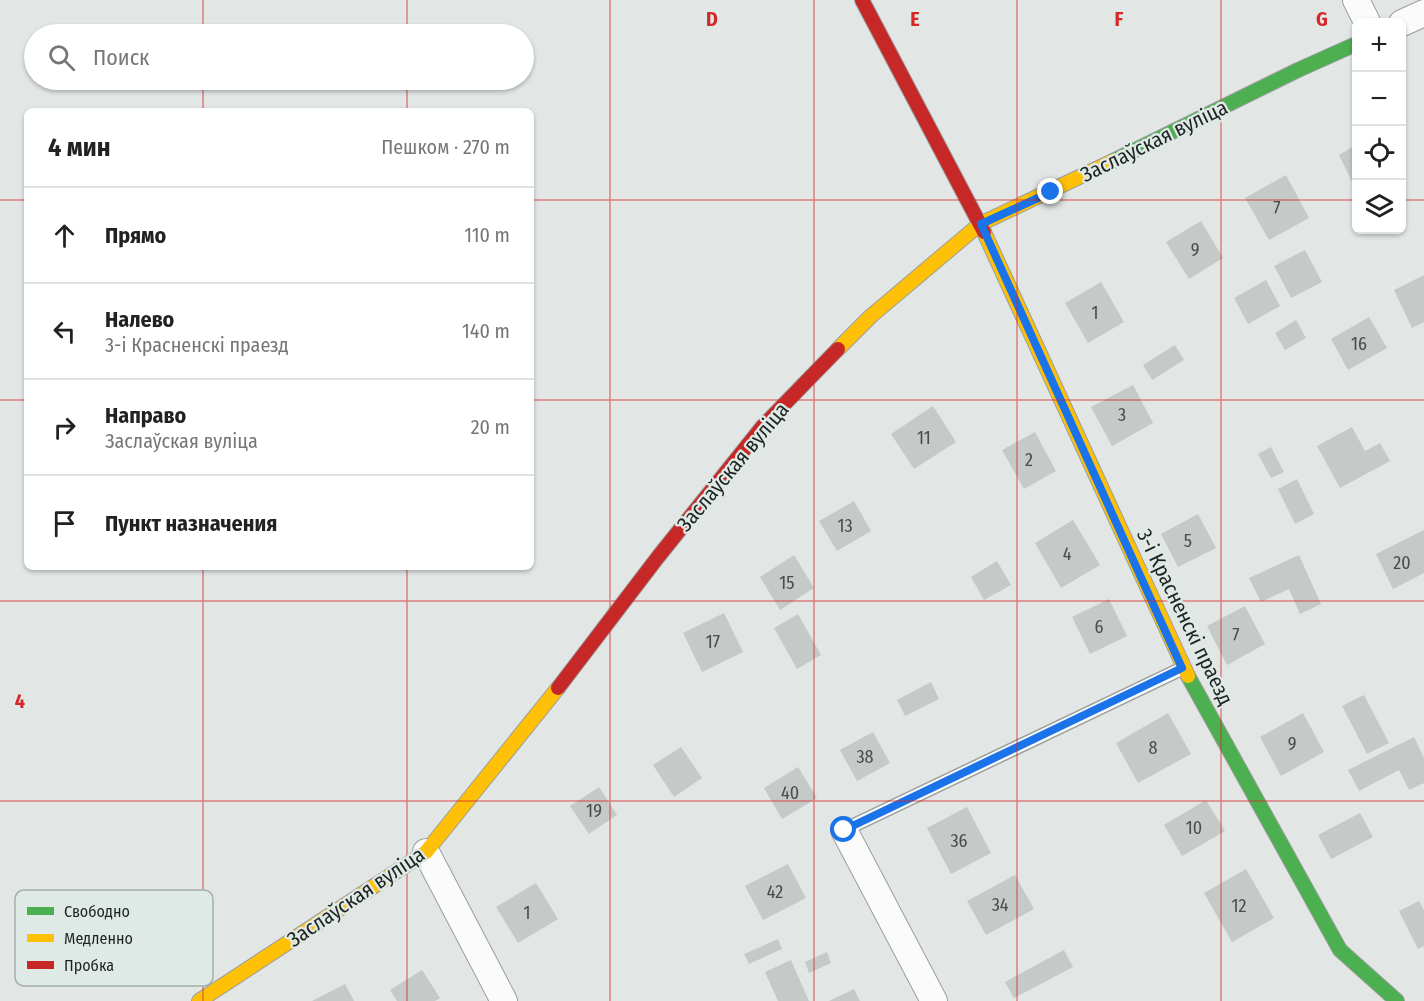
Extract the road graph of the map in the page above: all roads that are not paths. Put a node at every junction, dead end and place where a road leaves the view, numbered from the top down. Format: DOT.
graph roads {
  1 [pos="862,0"];
  2 [pos="1356,0"];
  3 [pos="1424,13"];
  4 [pos="1365,18"];
  5 [pos="1406,21"];
  6 [pos="1352,46"];
  7 [pos="981,224"];
  8 [pos="1182,668"];
  9 [pos="844,830"];
  10 [pos="426,852"];
  11 [pos="199,1001"];
  12 [pos="504,1001"];
  13 [pos="934,1001"];
  14 [pos="1397,1001"];
  1 -- 7 [label="street, 3-і Красненскі праезд"];
  2 -- 4 [label="street"];
  3 -- 5 [label="street"];
  6 -- 7 [label="street, Заслаўская вуліца"];
  7 -- 8 [label="street, 3-і Красненскі праезд"];
  7 -- 10 [label="street, Заслаўская вуліца"];
  8 -- 9 [label="lane"];
  8 -- 14 [label="street, 3-і Красненскі праезд"];
  9 -- 13 [label="street"];
  10 -- 11 [label="street, Заслаўская вуліца"];
  10 -- 12 [label="street"];
}
